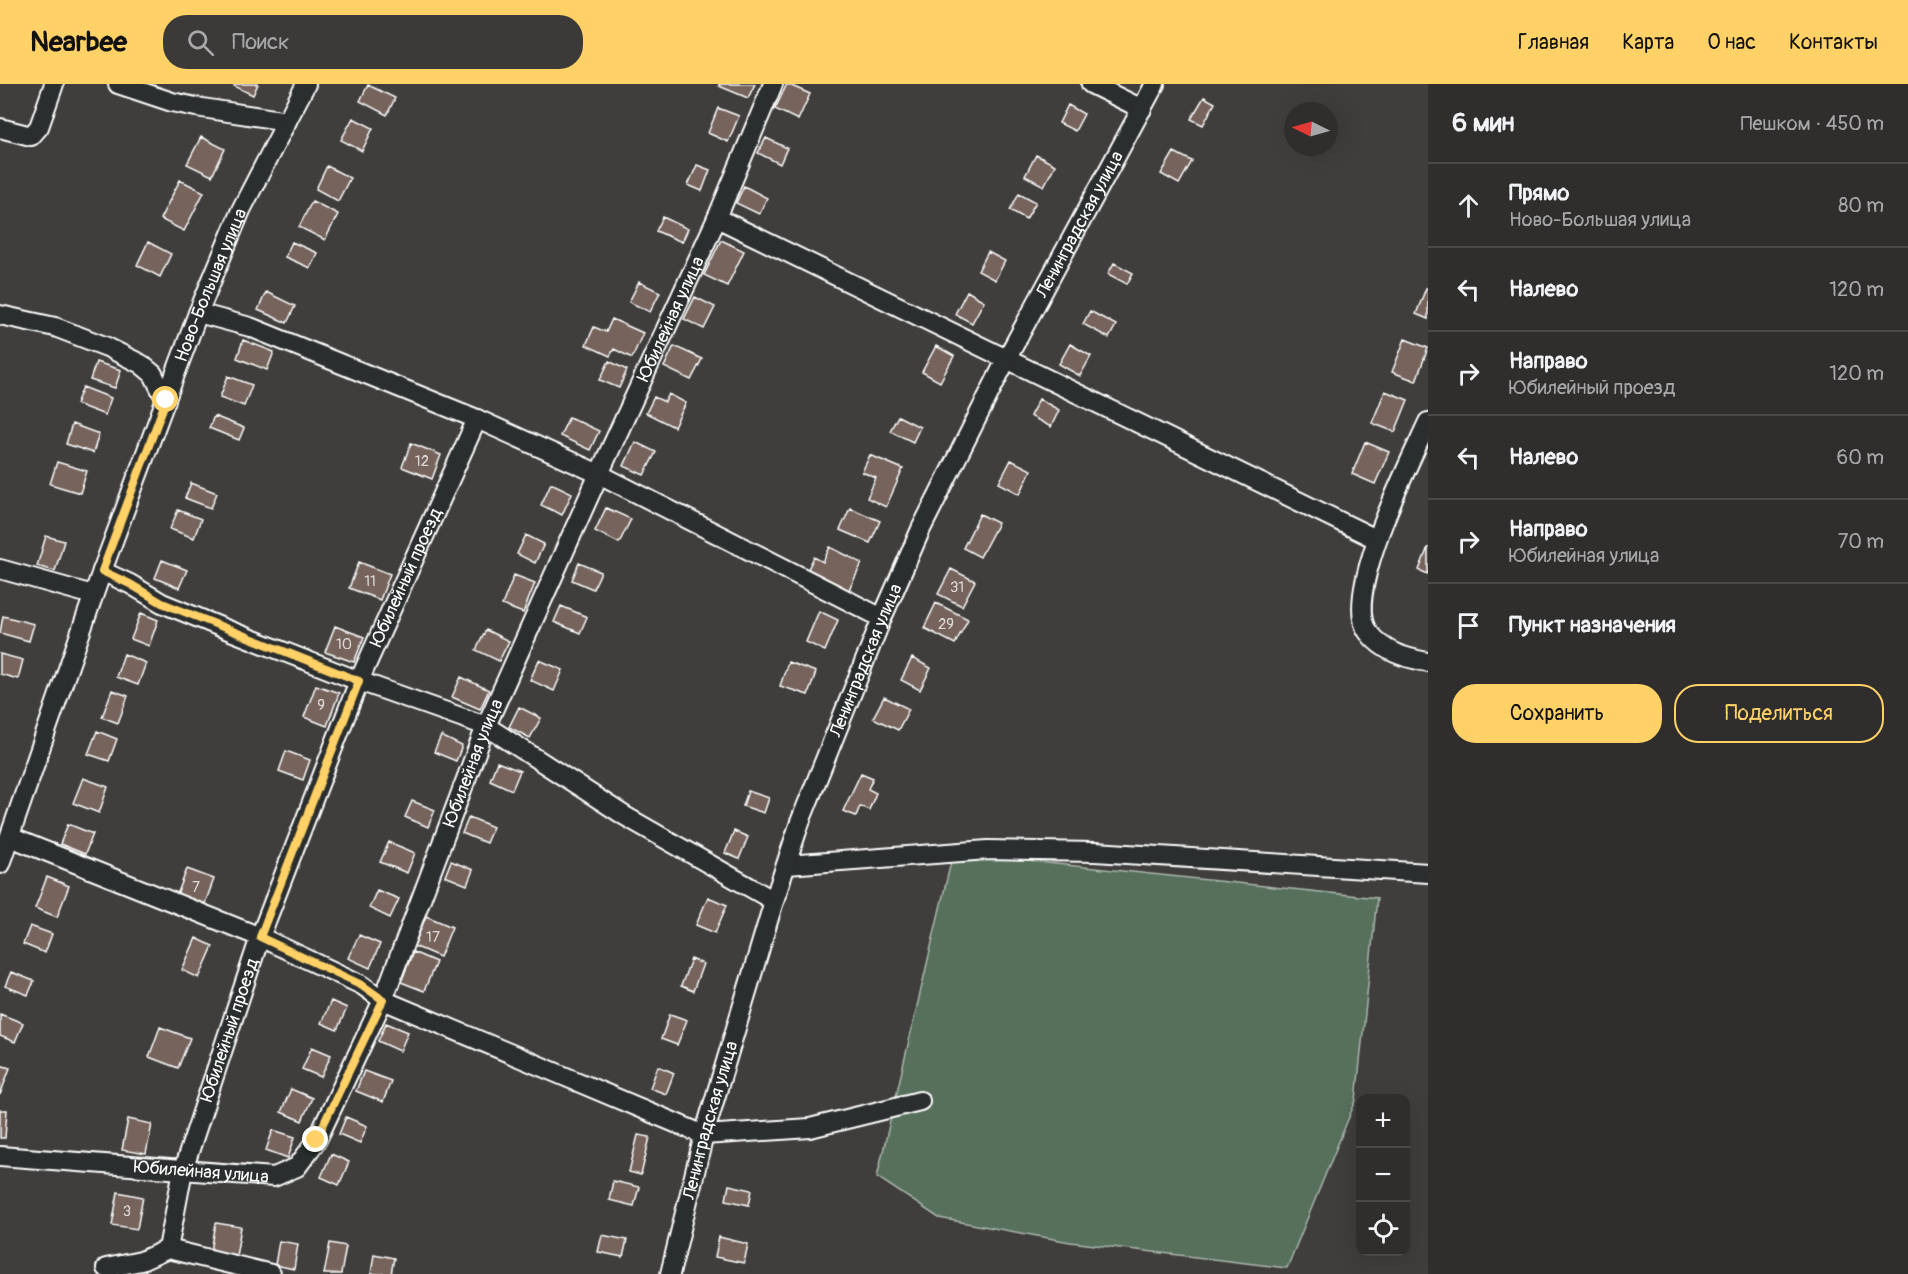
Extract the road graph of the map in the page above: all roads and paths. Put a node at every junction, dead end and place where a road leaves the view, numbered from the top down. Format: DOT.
graph roads {
  1 [pos="54,84"];
  2 [pos="118,84"];
  3 [pos="306,84"];
  4 [pos="773,84"];
  5 [pos="1091,84"];
  6 [pos="1155,84"];
  7 [pos="1142,109"];
  8 [pos="286,121"];
  9 [pos="0,128"];
  10 [pos="717,218"];
  11 [pos="198,313"];
  12 [pos="0,315"];
  13 [pos="1007,358"];
  14 [pos="166,400"];
  15 [pos="477,419"];
  16 [pos="1428,422"];
  17 [pos="599,474"];
  18 [pos="1376,538"];
  19 [pos="0,568"];
  20 [pos="102,571"];
  21 [pos="93,595"];
  22 [pos="882,618"];
  23 [pos="1428,662"];
  24 [pos="359,681"];
  25 [pos="486,726"];
  26 [pos="10,837"];
  27 [pos="0,864"];
  28 [pos="787,865"];
  29 [pos="1428,873"];
  30 [pos="774,901"];
  31 [pos="260,937"];
  32 [pos="383,1000"];
  33 [pos="920,1101"];
  34 [pos="704,1135"];
  35 [pos="0,1156"];
  36 [pos="183,1170"];
  37 [pos="168,1249"];
  38 [pos="106,1268"];
  39 [pos="272,1274"];
  40 [pos="670,1274"];
  1 -- 9 [label="street"];
  2 -- 8 [label="street"];
  3 -- 8 [label="street, Ново-Большая улица"];
  4 -- 10 [label="street, Юбилейная улица"];
  5 -- 7 [label="street"];
  6 -- 7 [label="street, Ленинградская улица"];
  7 -- 13 [label="street, Ленинградская улица"];
  8 -- 11 [label="street, Ново-Большая улица"];
  10 -- 13 [label="street"];
  10 -- 17 [label="street, Юбилейная улица"];
  11 -- 14 [label="street, Ново-Большая улица"];
  11 -- 15 [label="street"];
  12 -- 14 [label="street"];
  13 -- 18 [label="street"];
  13 -- 22 [label="street, Ленинградская улица"];
  14 -- 20 [label="street, Ново-Большая улица"];
  15 -- 17 [label="street"];
  15 -- 24 [label="street, Юбилейный проезд"];
  16 -- 18 [label="street"];
  17 -- 22 [label="street"];
  17 -- 25 [label="street, Юбилейная улица"];
  18 -- 23 [label="street"];
  19 -- 21 [label="street"];
  20 -- 21 [label="street, Ново-Большая улица"];
  20 -- 24 [label="street"];
  21 -- 26 [label="street, Ново-Большая улица"];
  22 -- 28 [label="street, Ленинградская улица"];
  24 -- 25 [label="street"];
  24 -- 31 [label="street, Юбилейный проезд"];
  25 -- 30 [label="street"];
  25 -- 32 [label="street, Юбилейная улица"];
  26 -- 27 [label="street, Ново-Большая улица"];
  26 -- 31 [label="street"];
  28 -- 29 [label="street"];
  28 -- 30 [label="street, Ленинградская улица"];
  30 -- 34 [label="street, Ленинградская улица"];
  31 -- 32 [label="street"];
  31 -- 36 [label="street, Юбилейный проезд"];
  32 -- 34 [label="street"];
  32 -- 36 [label="street, Юбилейная улица"];
  33 -- 34 [label="street"];
  34 -- 40 [label="street, Ленинградская улица"];
  35 -- 36 [label="street, Юбилейная улица"];
  36 -- 37 [label="street, Юбилейный проезд"];
  37 -- 38 [label="street"];
  37 -- 39 [label="street"];
}
